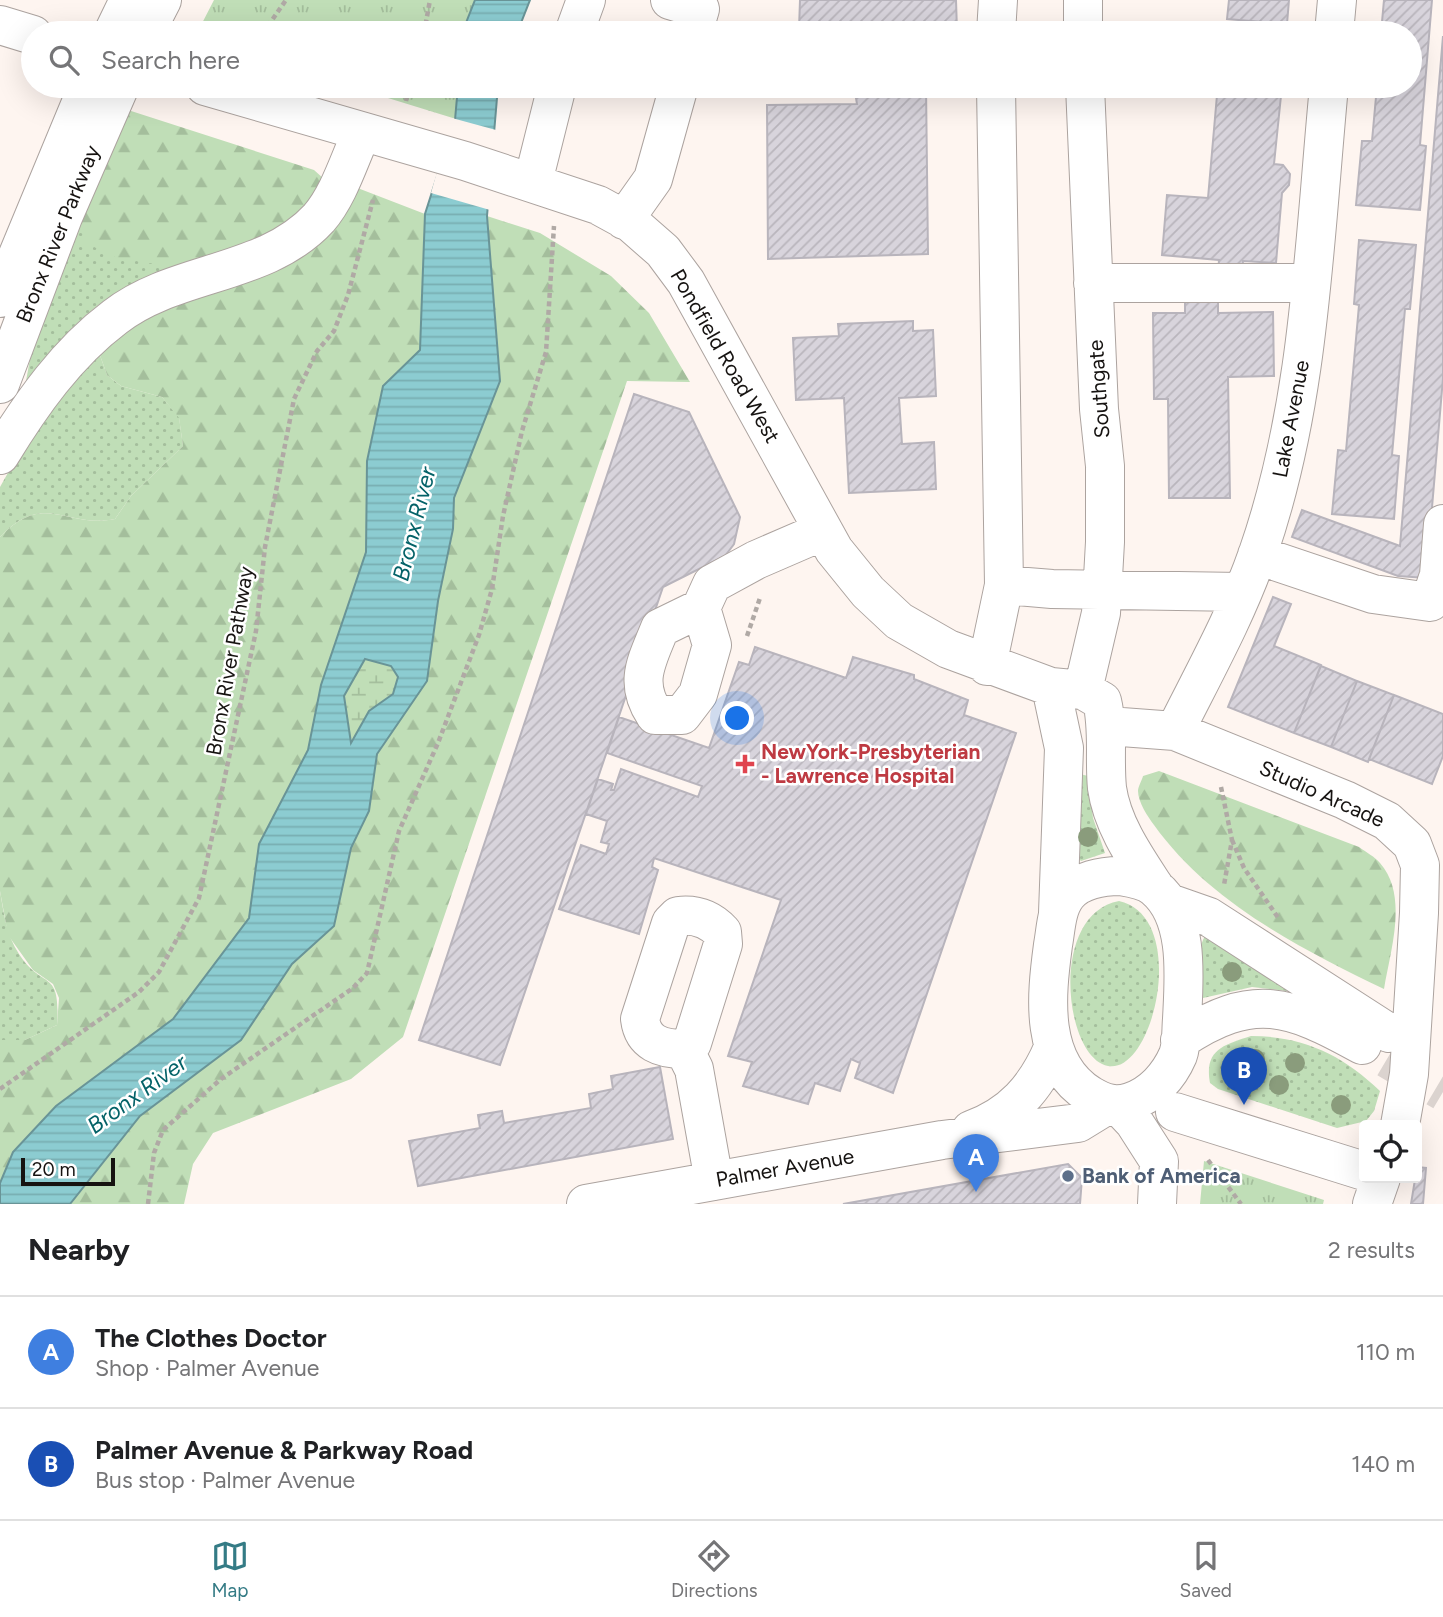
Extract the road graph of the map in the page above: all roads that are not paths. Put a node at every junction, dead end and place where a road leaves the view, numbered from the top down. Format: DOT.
graph roads {
  1 [pos="130,0"];
  2 [pos="162,0"];
  3 [pos="586,0"];
  4 [pos="998,0"];
  5 [pos="1083,0"];
  6 [pos="1337,0"];
  7 [pos="119,21"];
  8 [pos="151,21"];
  9 [pos="578,21"];
  10 [pos="997,21"];
  11 [pos="1083,21"];
  12 [pos="1335,21"];
  13 [pos="0,25"];
  14 [pos="21,31"];
  15 [pos="83,98"];
  16 [pos="115,98"];
  17 [pos="246,98"];
  18 [pos="554,98"];
  19 [pos="676,98"];
  20 [pos="996,98"];
  21 [pos="1085,98"];
  22 [pos="1328,98"];
  23 [pos="362,132"];
  24 [pos="533,182"];
  25 [pos="624,220"];
  26 [pos="1093,283"];
  27 [pos="1311,283"];
  28 [pos="0,298"];
  29 [pos="0,384"];
  30 [pos="0,455"];
  31 [pos="1443,524"];
  32 [pos="823,531"];
  33 [pos="1257,555"];
  34 [pos="1004,585"];
  35 [pos="1103,591"];
  36 [pos="1241,592"];
  37 [pos="679,612"];
  38 [pos="987,666"];
  39 [pos="1067,688"];
  40 [pos="1108,726"];
  41 [pos="1175,731"];
  42 [pos="1161,895"];
  43 [pos="1058,914"];
  44 [pos="1396,1039"];
  45 [pos="1180,1047"];
  46 [pos="1053,1048"];
  47 [pos="684,1049"];
  48 [pos="1114,1105"];
  49 [pos="1175,1112"];
  50 [pos="1400,1120"];
  51 [pos="943,1140"];
  52 [pos="1159,1161"];
  53 [pos="1359,1169"];
  54 [pos="714,1181"];
  55 [pos="1379,1183"];
  56 [pos="586,1204"];
  57 [pos="1157,1204"];
  58 [pos="1372,1204"];
  1 -- 7 [label="main road"];
  2 -- 8 [label="main road"];
  3 -- 9 [label="main road"];
  4 -- 10 [label="main road"];
  5 -- 11 [label="main road"];
  6 -- 12 [label="main road"];
  13 -- 14 [label="main road"];
  15 -- 28 [label="main road, Bronx River Parkway"];
  16 -- 29 [label="main road, Bronx River Parkway"];
  17 -- 23 [label="main road, Pondfield Road West"];
  18 -- 24 [label="main road"];
  19 -- 25 [label="main road"];
  20 -- 34 [label="main road"];
  21 -- 26 [label="main road, Southgate"];
  22 -- 27 [label="main road, Lake Avenue"];
  23 -- 24 [label="main road, Pondfield Road West"];
  23 -- 30 [label="main road"];
  24 -- 25 [label="main road, Pondfield Road West"];
  25 -- 32 [label="main road, Pondfield Road West"];
  26 -- 27 [label="main road"];
  26 -- 35 [label="main road, Southgate"];
  27 -- 33 [label="main road, Lake Avenue"];
  31 -- 33 [label="main road"];
  32 -- 37 [label="main road"];
  32 -- 38 [label="main road, Pondfield Road West"];
  33 -- 36 [label="main road, Lake Avenue"];
  34 -- 35 [label="main road"];
  34 -- 38 [label="main road"];
  35 -- 36 [label="main road"];
  35 -- 39 [label="main road, Southgate"];
  36 -- 41 [label="main road, Lake Avenue"];
  38 -- 39 [label="main road, Pondfield Road West"];
  39 -- 40 [label="main road, Pondfield Road West"];
  39 -- 43 [label="main road"];
  40 -- 41 [label="main road, Studio Arcade"];
  40 -- 42 [label="main road, Pondfield Road West"];
  41 -- 44 [label="main road, Studio Arcade"];
  42 -- 43 [label="main road"];
  42 -- 44 [label="main road"];
  42 -- 45 [label="main road"];
  43 -- 46 [label="main road"];
  44 -- 45 [label="main road"];
  44 -- 50 [label="main road, Studio Arcade"];
  45 -- 48 [label="main road"];
  45 -- 49 [label="main road"];
  46 -- 48 [label="main road"];
  46 -- 51 [label="main road, Palmer Avenue"];
  47 -- 54 [label="main road"];
  48 -- 51 [label="main road, Palmer Avenue"];
  48 -- 52 [label="main road"];
  49 -- 52 [label="main road"];
  49 -- 53 [label="main road"];
  51 -- 54 [label="main road, Palmer Avenue"];
  52 -- 57 [label="main road"];
  54 -- 56 [label="main road, Palmer Avenue"];
  55 -- 58 [label="main road"];
}
